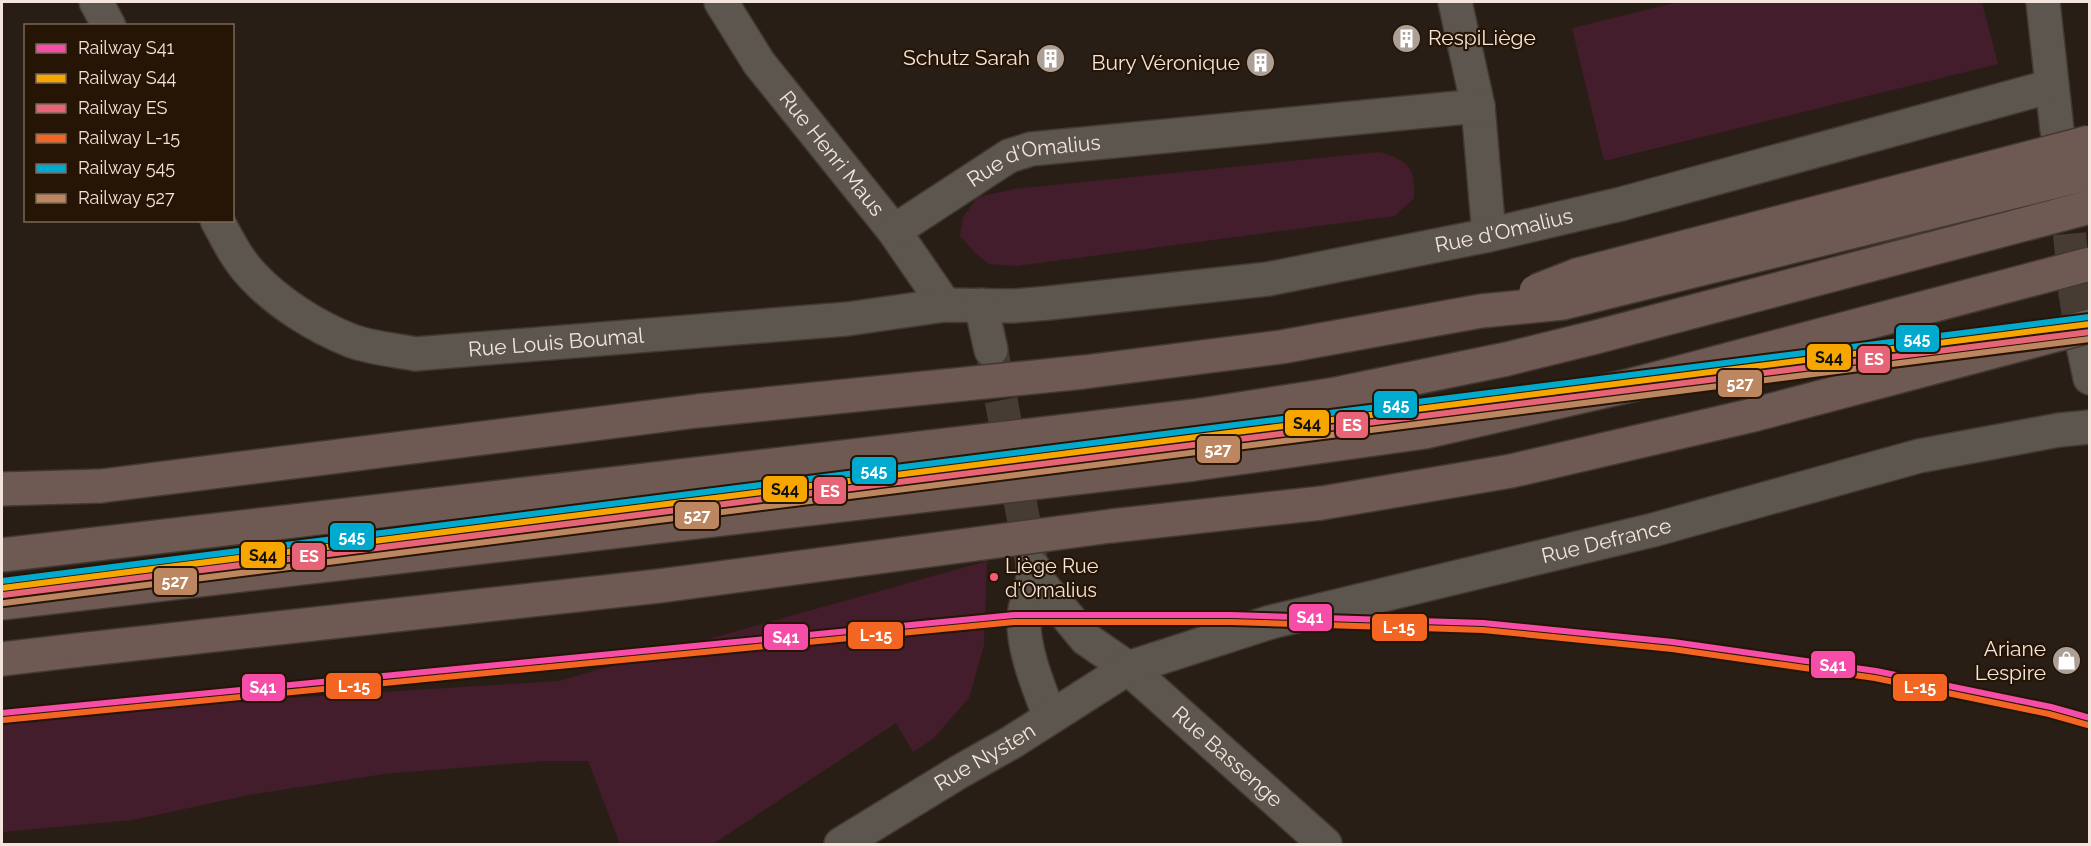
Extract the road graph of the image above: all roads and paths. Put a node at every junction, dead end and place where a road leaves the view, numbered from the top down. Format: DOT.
graph roads {
  1 [pos="96,2"];
  2 [pos="722,2"];
  3 [pos="1455,2"];
  4 [pos="2043,2"];
  5 [pos="108,24"];
  6 [pos="2052,86"];
  7 [pos="1478,106"];
  8 [pos="2057,130"];
  9 [pos="2090,142"];
  10 [pos="2090,173"];
  11 [pos="2090,207"];
  12 [pos="218,222"];
  13 [pos="894,231"];
  14 [pos="1490,235"];
  15 [pos="2090,264"];
  16 [pos="945,304"];
  17 [pos="981,305"];
  18 [pos="2090,307"];
  19 [pos="1481,311"];
  20 [pos="991,350"];
  21 [pos="2088,351"];
  22 [pos="2090,427"];
  23 [pos="1511,471"];
  24 [pos="2,489"];
  25 [pos="2,555"];
  26 [pos="2,603"];
  27 [pos="2,659"];
  28 [pos="1128,668"];
  29 [pos="1050,717"];
  30 [pos="841,844"];
  31 [pos="1325,844"];
  1 -- 5 [label="street"];
  2 -- 13 [label="street, Rue Henri Maus"];
  3 -- 7 [label="street"];
  4 -- 6 [label="street"];
  6 -- 8 [label="street"];
  6 -- 14 [label="street, Rue d'Omalius"];
  7 -- 13 [label="street, Rue d'Omalius"];
  7 -- 14 [label="street"];
  9 -- 19 [label="highway, bridge"];
  10 -- 19 [label="highway, bridge"];
  11 -- 25 [label="highway, bridge"];
  12 -- 16 [label="street, Rue Louis Boumal"];
  13 -- 16 [label="street, Rue Henri Maus"];
  14 -- 17 [label="street, Rue d'Omalius"];
  15 -- 26 [label="highway, bridge"];
  16 -- 17 [label="street, Rue d'Omalius"];
  17 -- 20 [label="street"];
  18 -- 23 [label="highway, bridge"];
  19 -- 24 [label="highway, bridge"];
  21 -- 23 [label="highway, bridge"];
  22 -- 28 [label="street, Rue Defrance"];
  23 -- 27 [label="highway, bridge"];
  28 -- 29 [label="street, Rue Nysten"];
  28 -- 29 [label="street"];
  28 -- 31 [label="street, Rue Bassenge"];
  29 -- 30 [label="street, Rue Nysten"];
}
